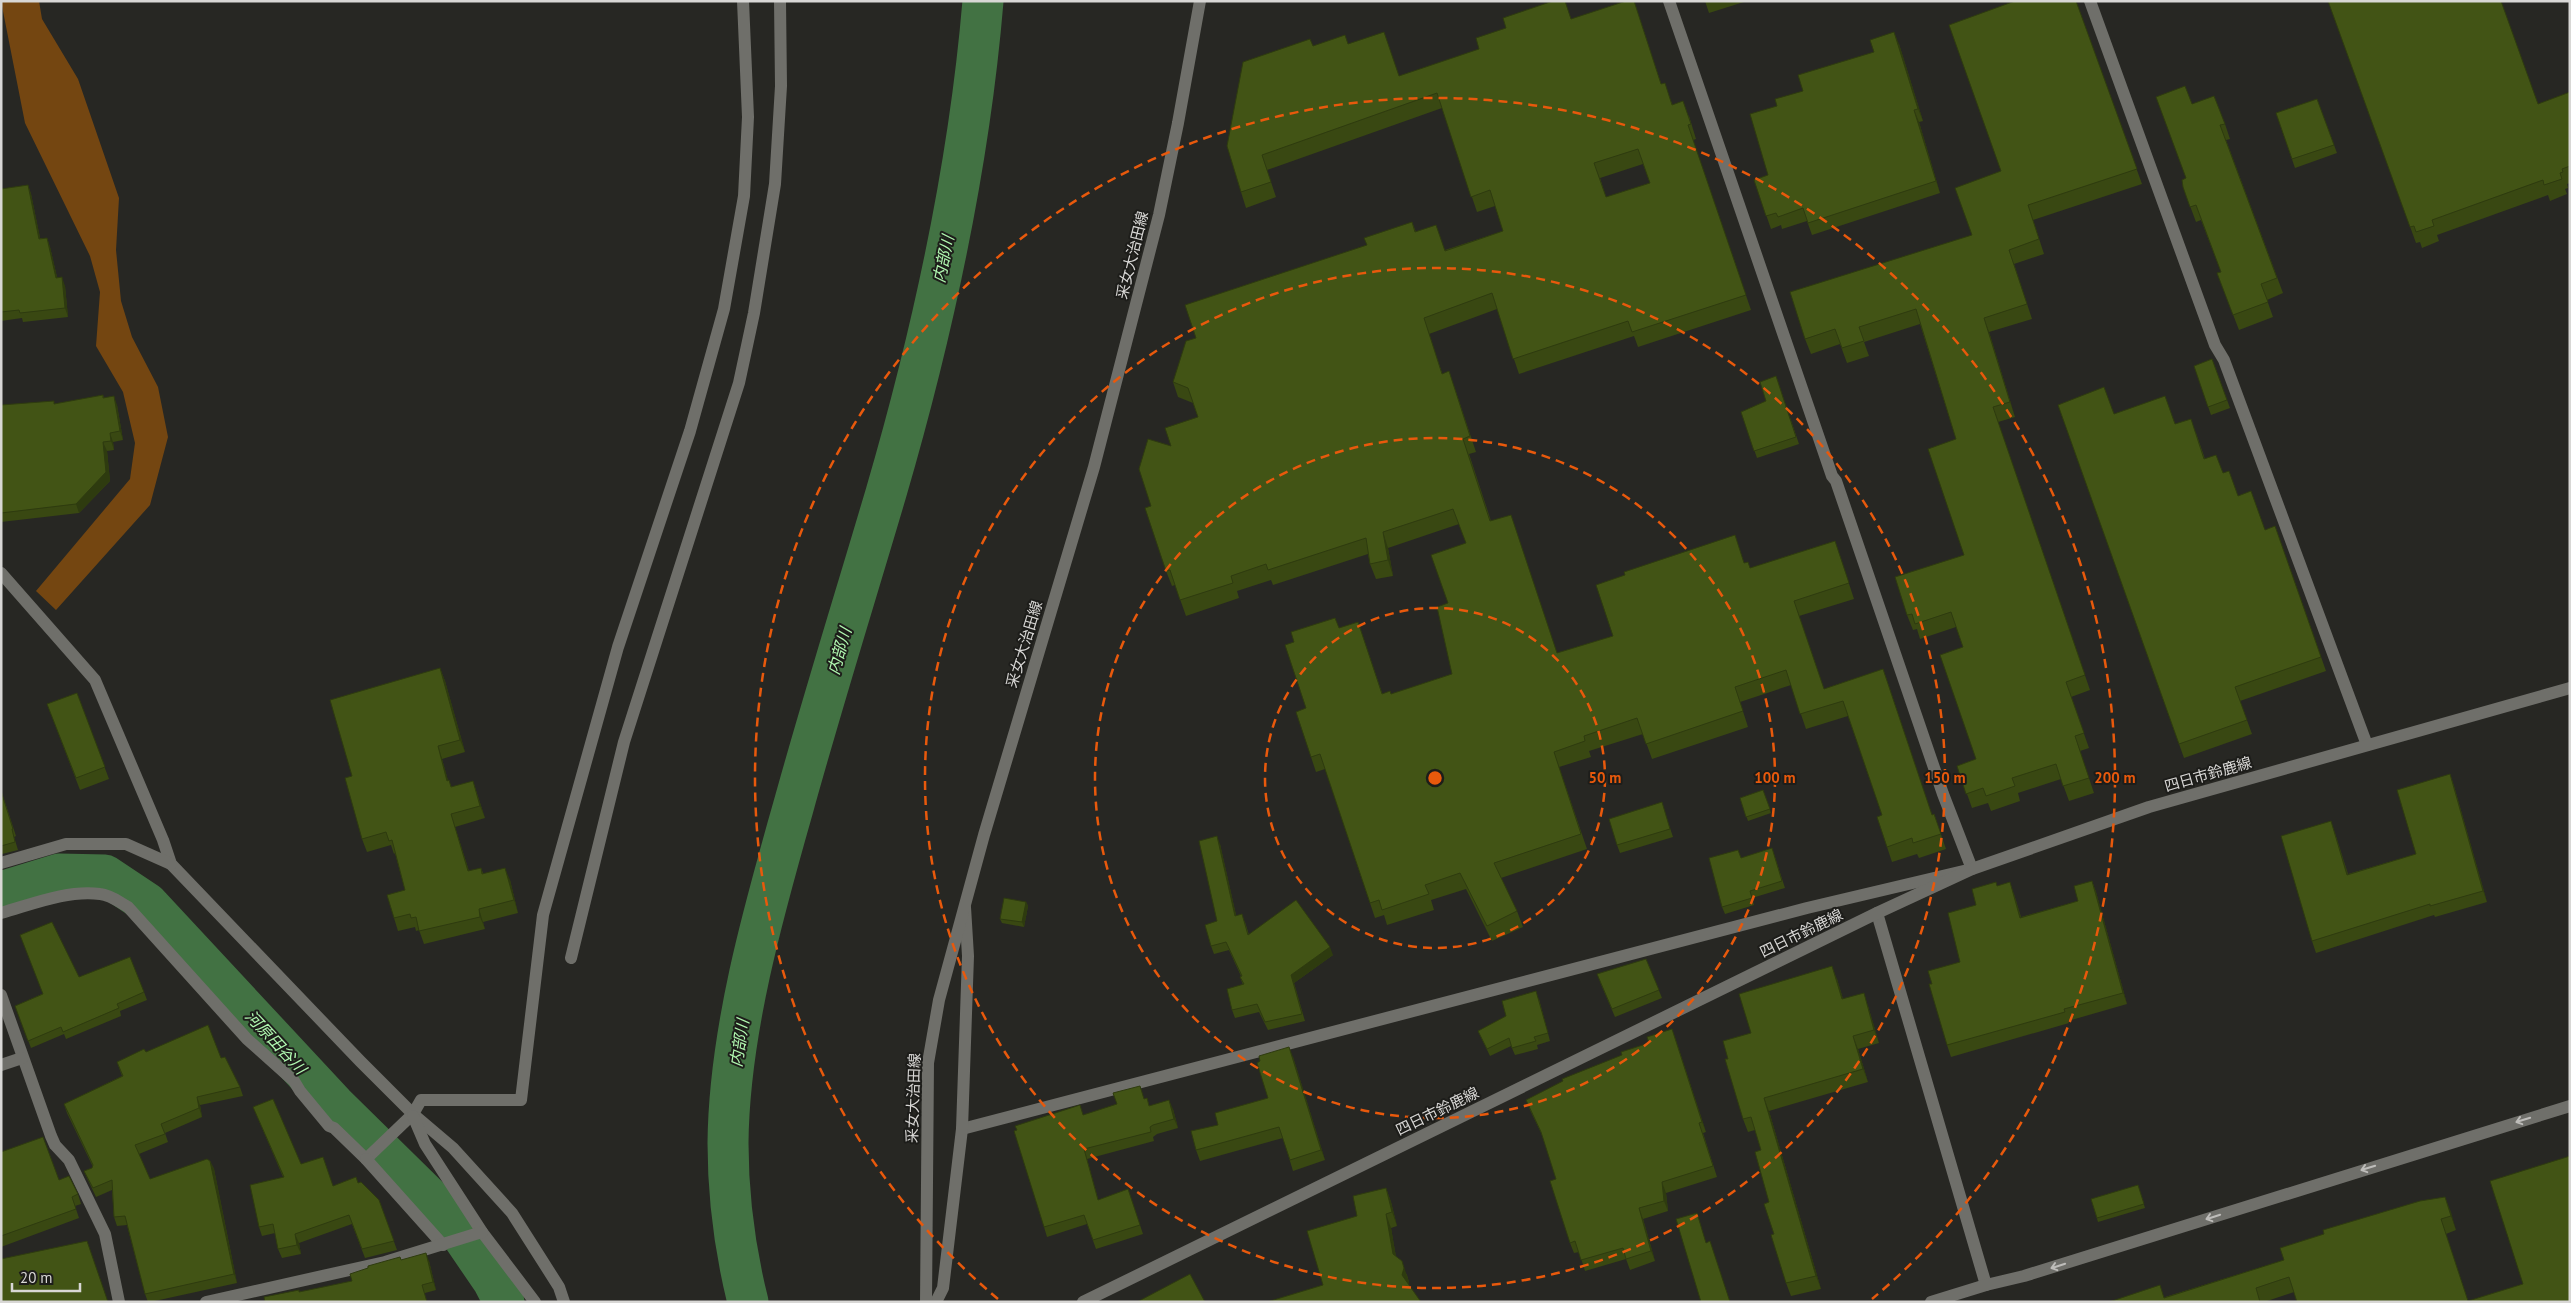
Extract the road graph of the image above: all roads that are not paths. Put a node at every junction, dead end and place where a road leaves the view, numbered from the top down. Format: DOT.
graph roads {
  1 [pos="743,1"];
  2 [pos="780,1"];
  3 [pos="1200,1"];
  4 [pos="1669,1"];
  5 [pos="2090,1"];
  6 [pos="1,573"];
  7 [pos="2570,688"];
  8 [pos="2367,745"];
  9 [pos="1,863"];
  10 [pos="171,864"];
  11 [pos="1972,870"];
  12 [pos="965,902"];
  13 [pos="1,913"];
  14 [pos="1877,913"];
  15 [pos="571,958"];
  16 [pos="1,995"];
  17 [pos="22,1058"];
  18 [pos="1,1065"];
  19 [pos="2570,1106"];
  20 [pos="412,1114"];
  21 [pos="962,1129"];
  22 [pos="368,1157"];
  23 [pos="479,1233"];
  24 [pos="446,1244"];
  25 [pos="1986,1285"];
  26 [pos="1966,1297"];
  27 [pos="119,1302"];
  28 [pos="206,1302"];
  29 [pos="535,1302"];
  30 [pos="564,1302"];
  31 [pos="926,1302"];
  32 [pos="936,1302"];
  33 [pos="1083,1302"];
  34 [pos="1931,1302"];
  1 -- 20 [label="street"];
  2 -- 15 [label="street"];
  3 -- 12 [label="street, 采女大治田線"];
  4 -- 11 [label="street"];
  5 -- 8 [label="street"];
  6 -- 10 [label="street"];
  7 -- 8 [label="street, 四日市鈴鹿線"];
  8 -- 11 [label="street, 四日市鈴鹿線"];
  9 -- 10 [label="street"];
  10 -- 20 [label="street"];
  11 -- 14 [label="street, 四日市鈴鹿線"];
  11 -- 21 [label="street"];
  12 -- 21 [label="street"];
  12 -- 31 [label="street, 采女大治田線"];
  13 -- 22 [label="street"];
  14 -- 25 [label="street"];
  14 -- 33 [label="street, 四日市鈴鹿線"];
  16 -- 17 [label="street"];
  17 -- 18 [label="street"];
  17 -- 27 [label="street"];
  19 -- 25 [label="street, one-way"];
  20 -- 22 [label="street"];
  20 -- 23 [label="street"];
  20 -- 30 [label="street"];
  21 -- 32 [label="street"];
  22 -- 24 [label="street"];
  23 -- 24 [label="street"];
  23 -- 29 [label="street"];
  24 -- 28 [label="street"];
  25 -- 26 [label="street"];
  26 -- 34 [label="street"];
}
